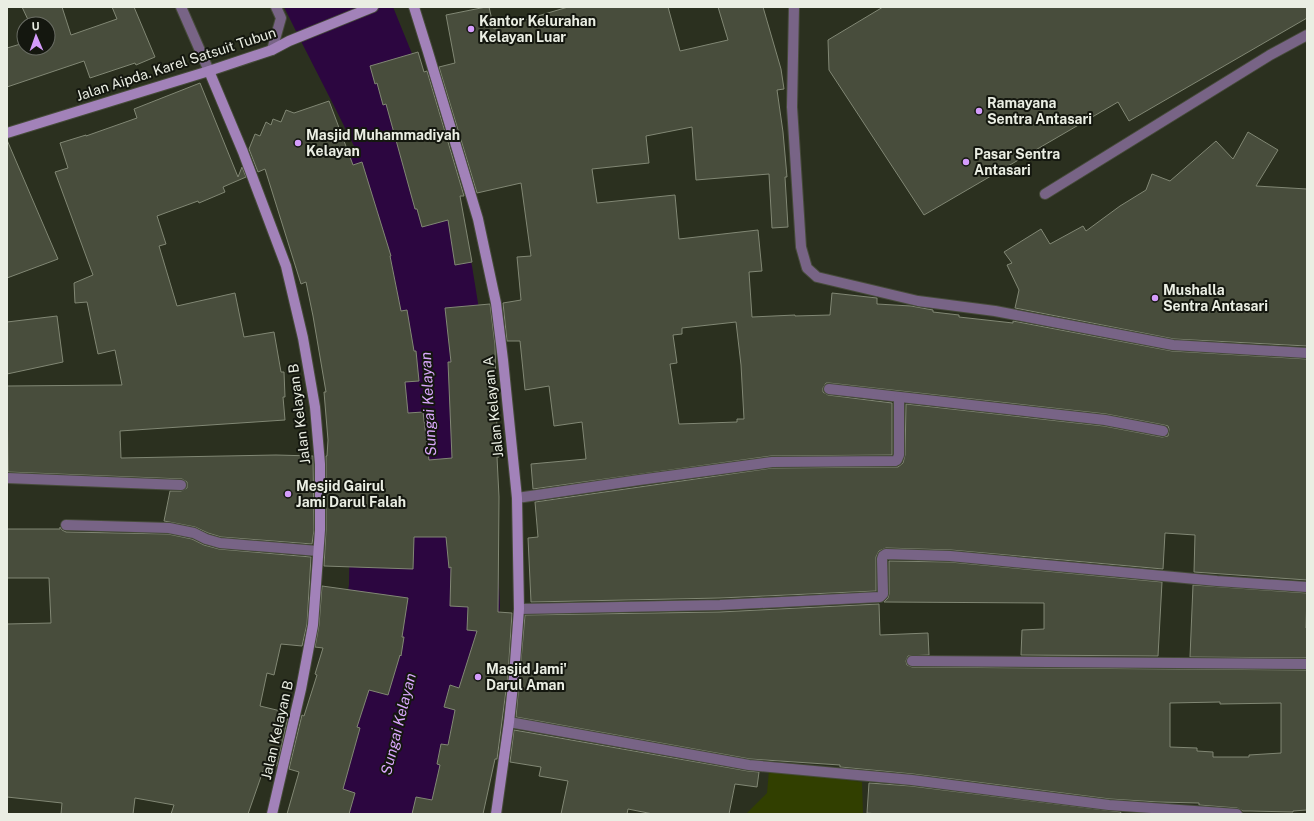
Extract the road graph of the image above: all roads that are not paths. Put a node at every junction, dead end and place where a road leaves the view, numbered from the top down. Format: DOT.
graph roads {
  1 [pos="181,7"];
  2 [pos="276,7"];
  3 [pos="373,7"];
  4 [pos="414,7"];
  5 [pos="794,7"];
  6 [pos="1307,35"];
  7 [pos="272,50"];
  8 [pos="209,71"];
  9 [pos="7,133"];
  10 [pos="1045,194"];
  11 [pos="1307,353"];
  12 [pos="829,389"];
  13 [pos="899,397"];
  14 [pos="1163,431"];
  15 [pos="7,478"];
  16 [pos="181,485"];
  17 [pos="517,498"];
  18 [pos="66,525"];
  19 [pos="318,551"];
  20 [pos="1307,587"];
  21 [pos="519,609"];
  22 [pos="912,661"];
  23 [pos="1307,664"];
  24 [pos="509,722"];
  25 [pos="272,814"];
  26 [pos="496,814"];
  27 [pos="1237,814"];
  1 -- 8 [label="street"];
  2 -- 7 [label="street"];
  3 -- 7 [label="street, Jalan Aipda. Karel Satsuit Tubun"];
  4 -- 17 [label="street, Jalan Kelayan A"];
  5 -- 11 [label="street"];
  6 -- 10 [label="street"];
  7 -- 8 [label="street, Jalan Aipda. Karel Satsuit Tubun"];
  8 -- 9 [label="street, Jalan Aipda. Karel Satsuit Tubun"];
  8 -- 19 [label="street, Jalan Kelayan B"];
  12 -- 13 [label="street"];
  13 -- 14 [label="street"];
  13 -- 17 [label="street"];
  15 -- 16 [label="street"];
  17 -- 21 [label="street, Jalan Kelayan A"];
  18 -- 19 [label="street"];
  19 -- 25 [label="street, Jalan Kelayan B"];
  20 -- 21 [label="street"];
  21 -- 24 [label="street, Jalan Kelayan A"];
  22 -- 23 [label="street"];
  24 -- 26 [label="street, Jalan Kelayan A"];
  24 -- 27 [label="street"];
}
